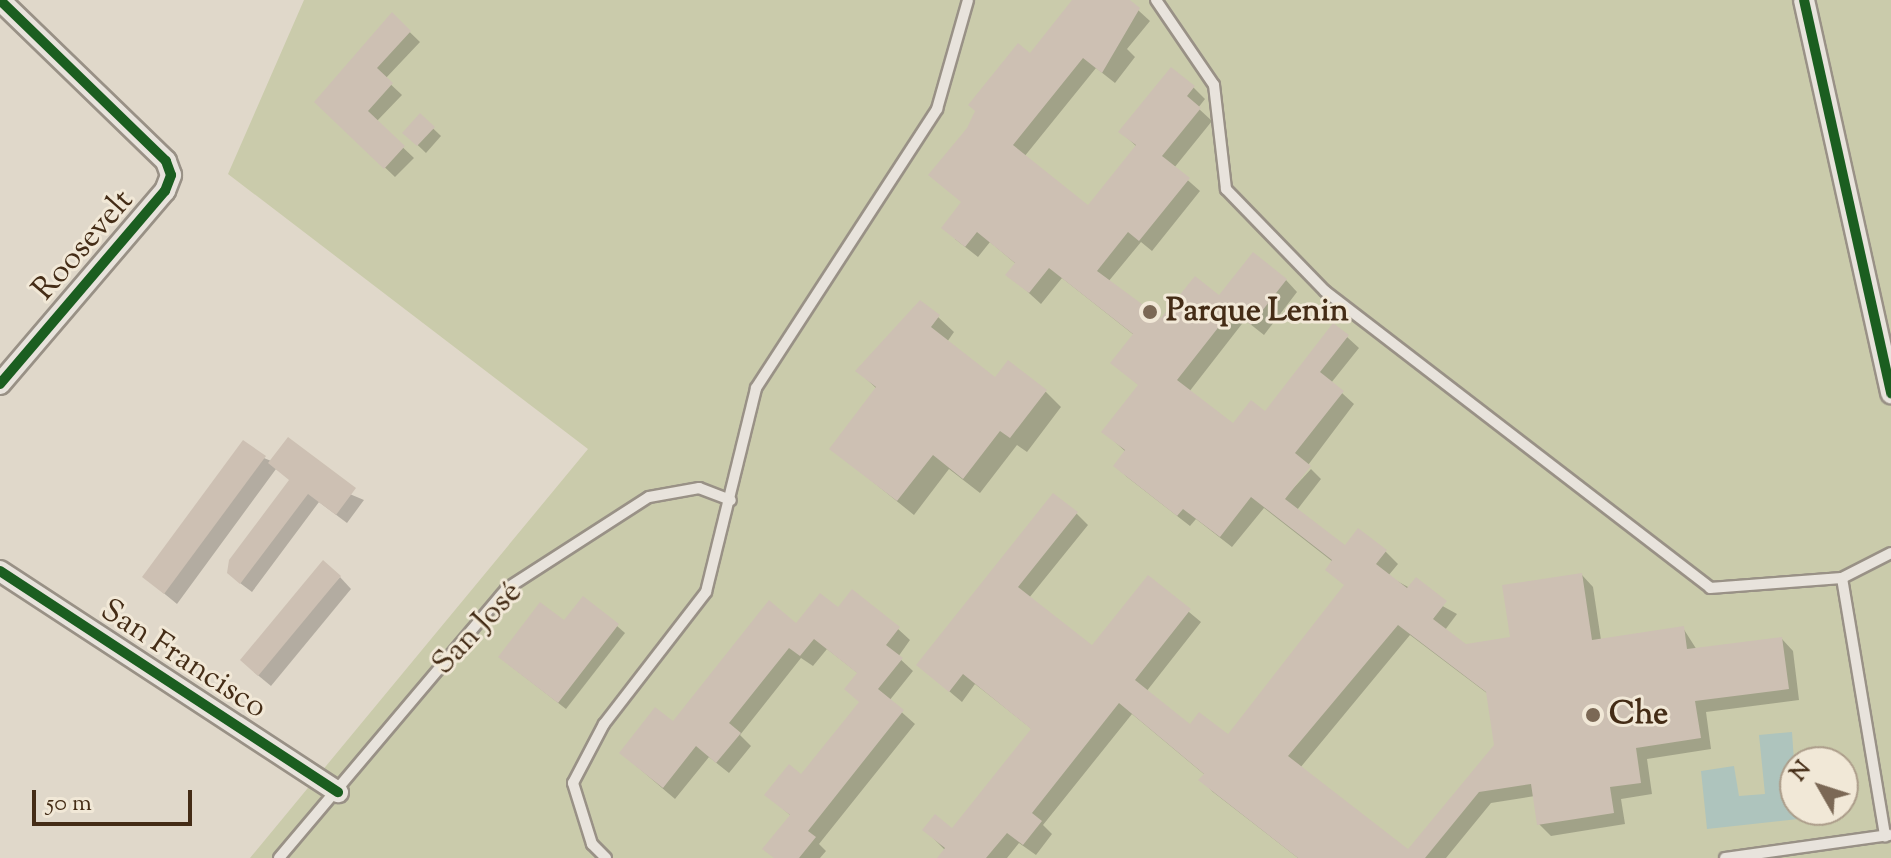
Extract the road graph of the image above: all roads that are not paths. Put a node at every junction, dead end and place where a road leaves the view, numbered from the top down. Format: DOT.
graph roads {
  1 [pos="968,0"];
  2 [pos="1156,0"];
  3 [pos="1804,0"];
  4 [pos="2,2"];
  5 [pos="0,384"];
  6 [pos="1891,394"];
  7 [pos="731,500"];
  8 [pos="1891,553"];
  9 [pos="0,571"];
  10 [pos="1842,578"];
  11 [pos="338,792"];
  12 [pos="1888,835"];
  13 [pos="279,858"];
  14 [pos="606,858"];
  15 [pos="1725,858"];
  1 -- 7 [label="lane"];
  2 -- 10 [label="lane"];
  3 -- 6 [label="street"];
  4 -- 5 [label="street, Roosevelt"];
  7 -- 11 [label="lane, San José"];
  7 -- 14 [label="lane"];
  8 -- 10 [label="lane"];
  9 -- 11 [label="street, San Francisco"];
  10 -- 12 [label="lane"];
  11 -- 13 [label="lane, San José"];
  12 -- 15 [label="lane"];
}
